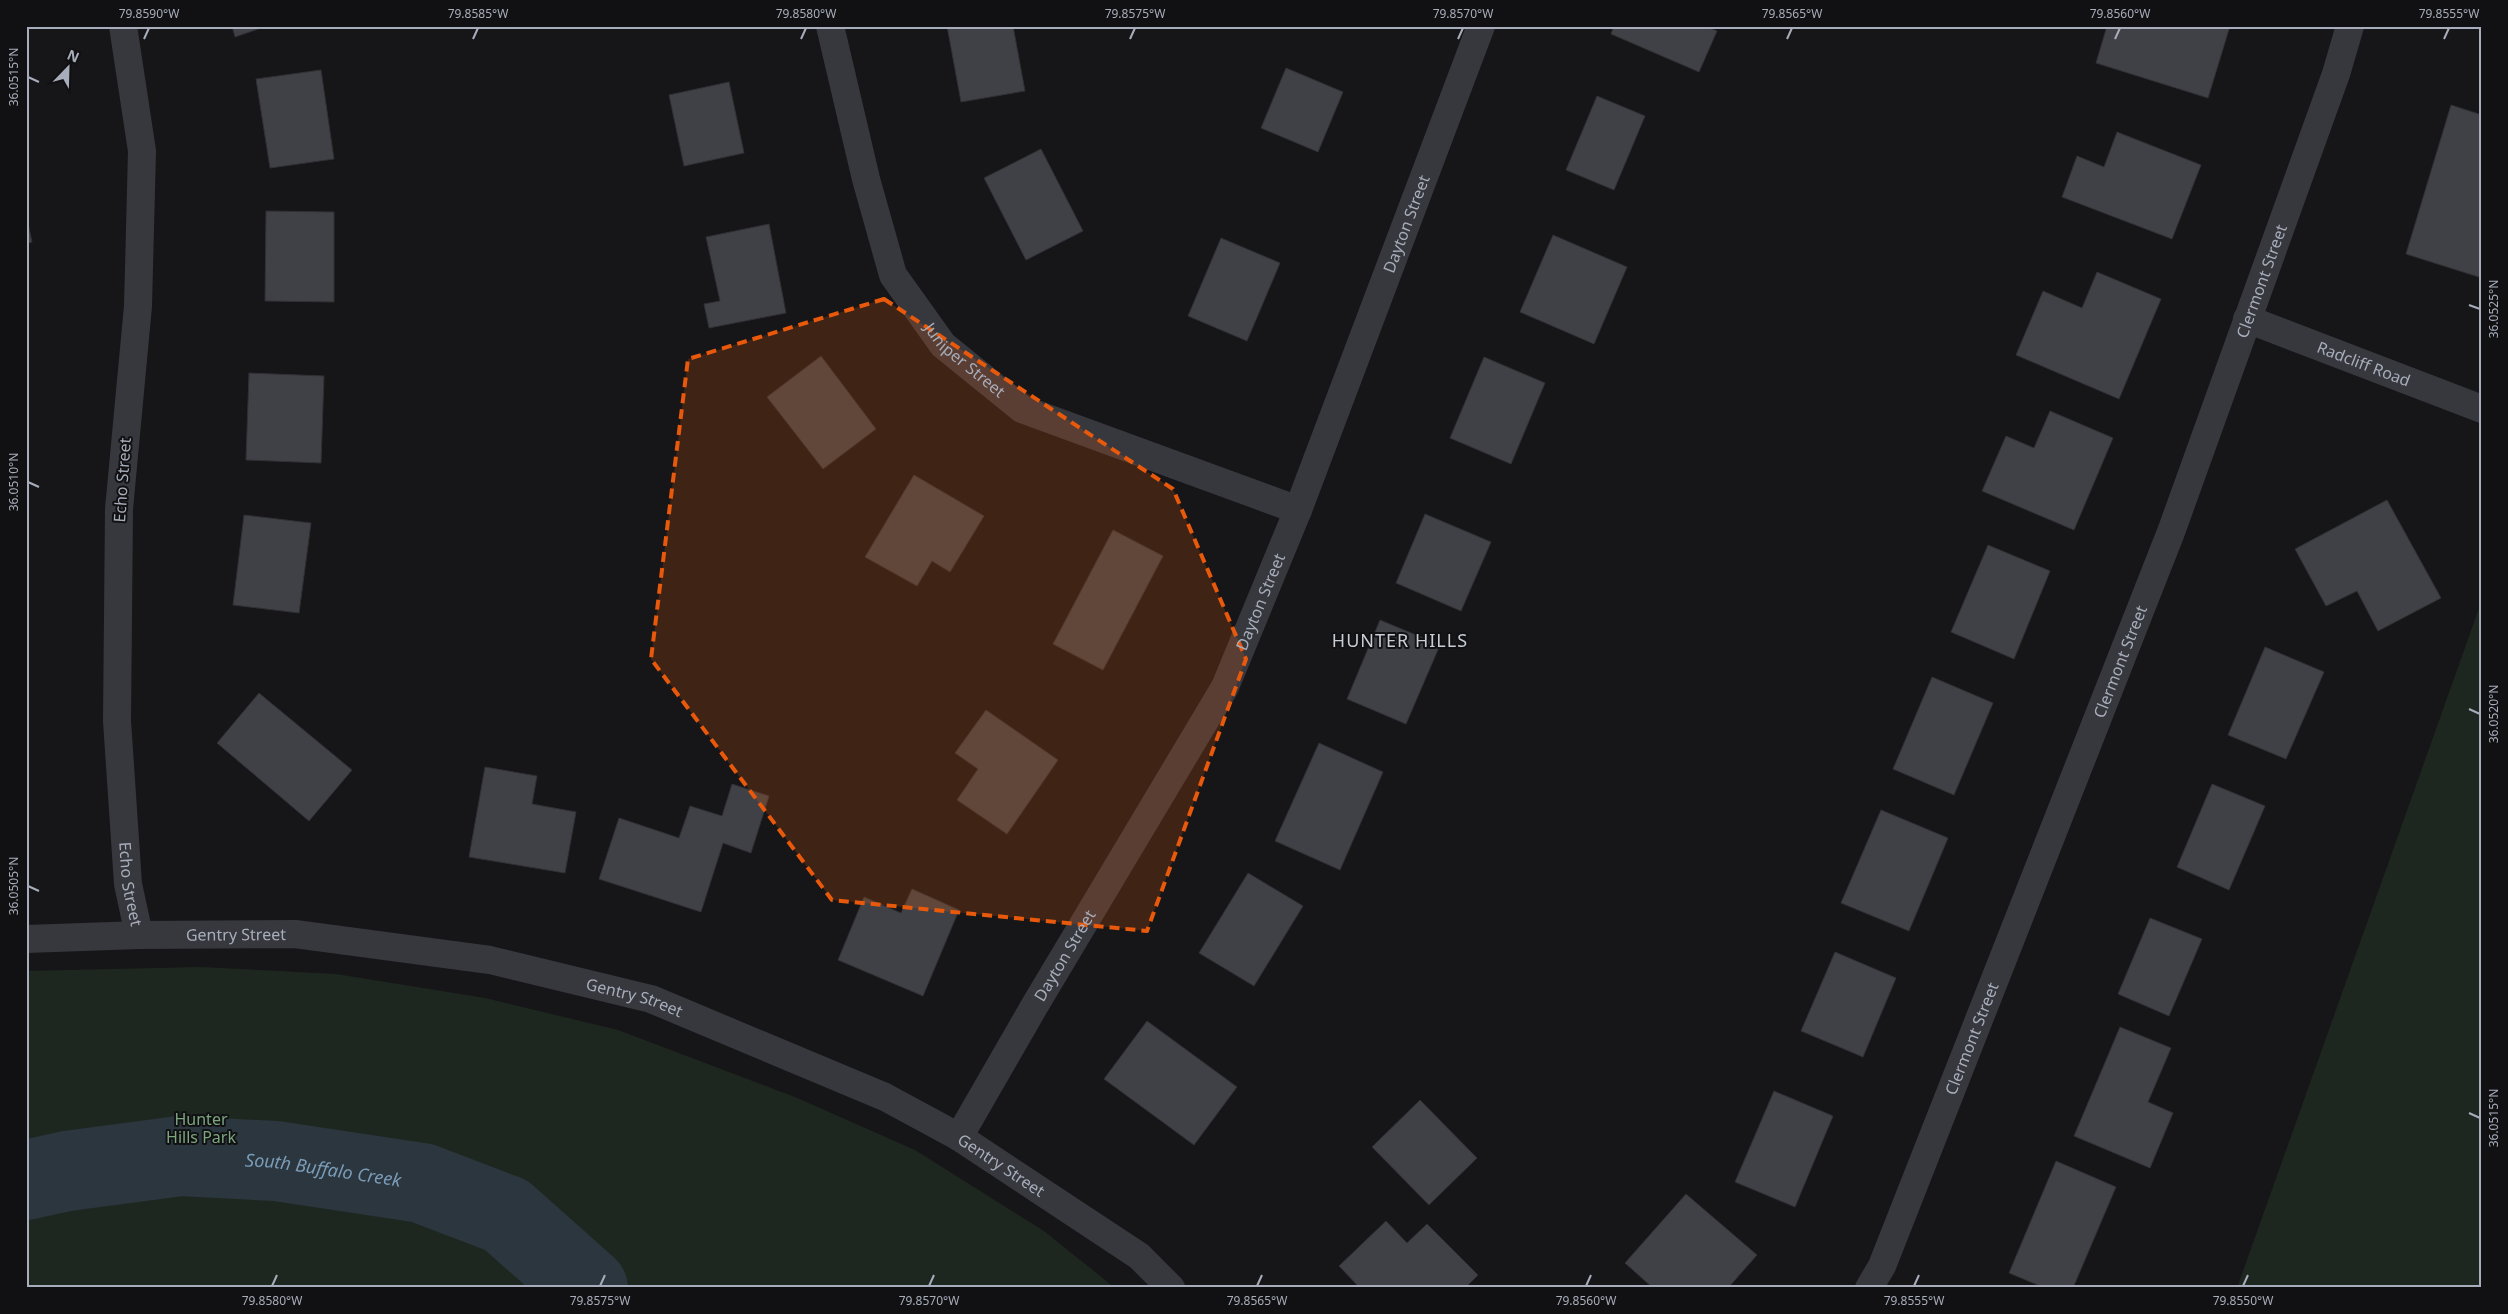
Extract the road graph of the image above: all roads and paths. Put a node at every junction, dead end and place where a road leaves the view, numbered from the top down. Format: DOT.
graph roads {
  1 [pos="123,26"];
  2 [pos="830,26"];
  3 [pos="1481,26"];
  4 [pos="2350,26"];
  5 [pos="2247,319"];
  6 [pos="2482,409"];
  7 [pos="1298,510"];
  8 [pos="139,935"];
  9 [pos="26,939"];
  10 [pos="959,1137"];
  11 [pos="1171,1288"];
  12 [pos="1869,1288"];
  1 -- 8 [label="street, Echo Street"];
  2 -- 7 [label="street, Juniper Street"];
  3 -- 7 [label="street, Dayton Street"];
  4 -- 5 [label="street, Clermont Street"];
  5 -- 6 [label="street, Radcliff Road"];
  5 -- 12 [label="street, Clermont Street"];
  7 -- 10 [label="street, Dayton Street"];
  8 -- 9 [label="street, Gentry Street"];
  8 -- 10 [label="street, Gentry Street"];
  10 -- 11 [label="street, Gentry Street"];
}
